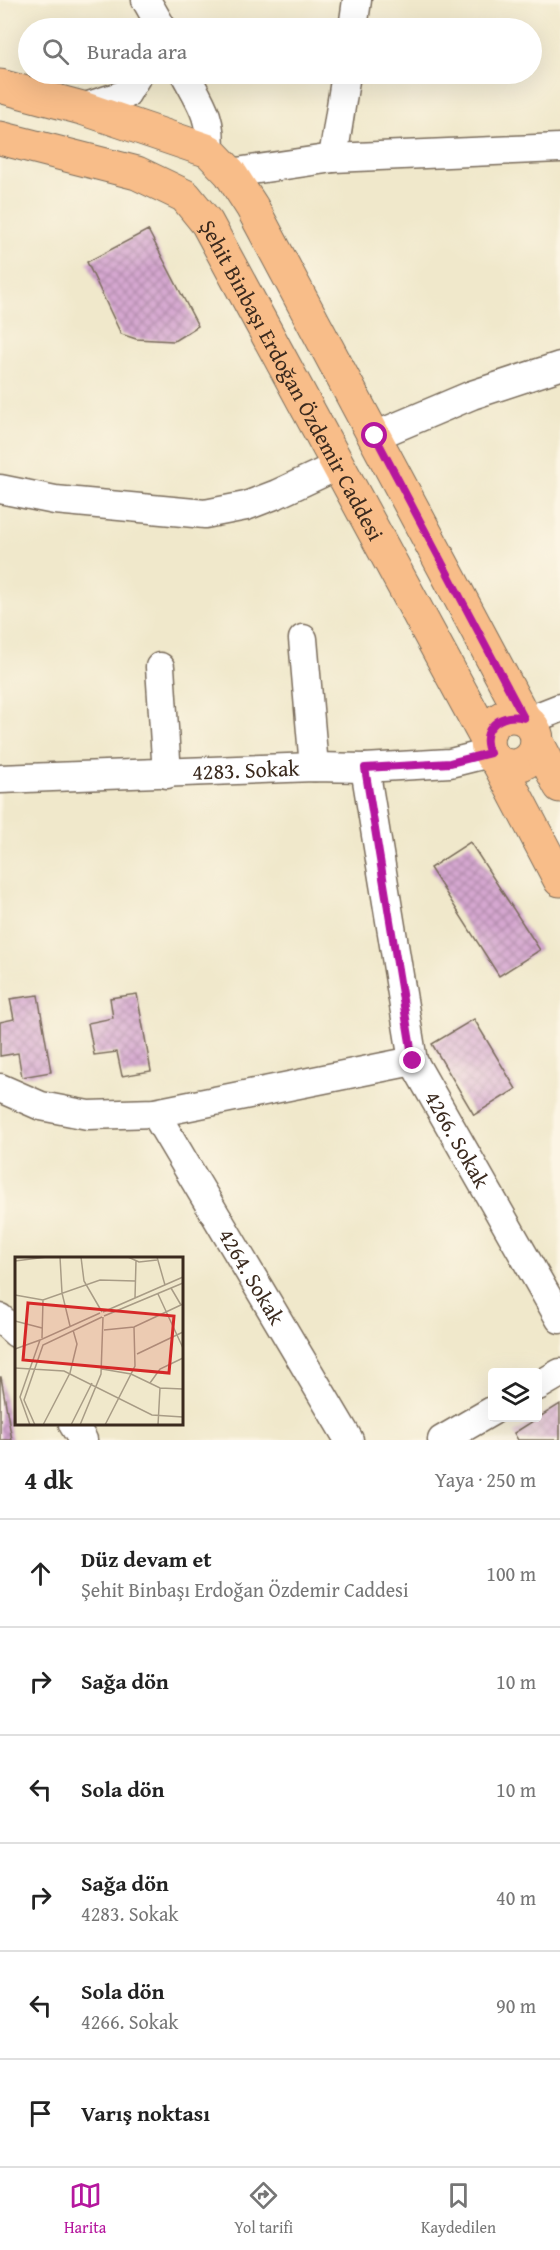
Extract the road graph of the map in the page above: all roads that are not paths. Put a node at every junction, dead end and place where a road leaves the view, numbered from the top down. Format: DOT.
graph roads {
  1 [pos="146,0"];
  2 [pos="357,0"];
  3 [pos="156,18"];
  4 [pos="354,18"];
  5 [pos="132,84"];
  6 [pos="190,84"];
  7 [pos="344,84"];
  8 [pos="0,86"];
  9 [pos="82,108"];
  10 [pos="0,138"];
  11 [pos="560,148"];
  12 [pos="333,158"];
  13 [pos="220,162"];
  14 [pos="560,366"];
  15 [pos="375,436"];
  16 [pos="338,466"];
  17 [pos="0,489"];
  18 [pos="303,639"];
  19 [pos="160,667"];
  20 [pos="560,708"];
  21 [pos="537,728"];
  22 [pos="492,752"];
  23 [pos="314,767"];
  24 [pos="365,768"];
  25 [pos="167,774"];
  26 [pos="0,779"];
  27 [pos="560,786"];
  28 [pos="560,880"];
  29 [pos="413,1061"];
  30 [pos="0,1088"];
  31 [pos="155,1113"];
  32 [pos="0,1318"];
  33 [pos="560,1319"];
  34 [pos="15,1333"];
  35 [pos="560,1373"];
  36 [pos="542,1383"];
  37 [pos="488,1413"];
  38 [pos="74,1425"];
  39 [pos="83,1440"];
  40 [pos="349,1440"];
  41 [pos="442,1440"];
  1 -- 3 [label="street"];
  2 -- 4 [label="street"];
  5 -- 9 [label="street"];
  6 -- 13 [label="street"];
  7 -- 12 [label="street"];
  8 -- 9 [label="main road"];
  9 -- 13 [label="main road"];
  10 -- 16 [label="main road, Şehit Binbaşı Erdoğan Özdemir Caddesi"];
  11 -- 12 [label="street"];
  12 -- 13 [label="street"];
  13 -- 15 [label="main road, Şehit Binbaşı Erdoğan Özdemir Caddesi"];
  14 -- 15 [label="street"];
  15 -- 21 [label="main road, Şehit Binbaşı Erdoğan Özdemir Caddesi"];
  16 -- 17 [label="street"];
  16 -- 22 [label="main road, Şehit Binbaşı Erdoğan Özdemir Caddesi"];
  18 -- 23 [label="street"];
  19 -- 25 [label="street"];
  20 -- 21 [label="street"];
  21 -- 22 [label="main road"];
  21 -- 22 [label="main road"];
  21 -- 27 [label="main road, Şehit Binbaşı Erdoğan Özdemir Caddesi"];
  22 -- 24 [label="street, 4283. Sokak"];
  22 -- 28 [label="main road, Şehit Binbaşı Erdoğan Özdemir Caddesi"];
  23 -- 24 [label="street, 4283. Sokak"];
  23 -- 25 [label="street, 4283. Sokak"];
  24 -- 29 [label="street, 4266. Sokak"];
  25 -- 26 [label="street, 4283. Sokak"];
  29 -- 31 [label="street"];
  29 -- 33 [label="street, 4266. Sokak"];
  30 -- 31 [label="street"];
  31 -- 40 [label="street, 4264. Sokak"];
  32 -- 34 [label="street"];
  35 -- 36 [label="street"];
  37 -- 41 [label="street"];
  38 -- 39 [label="street"];
}
